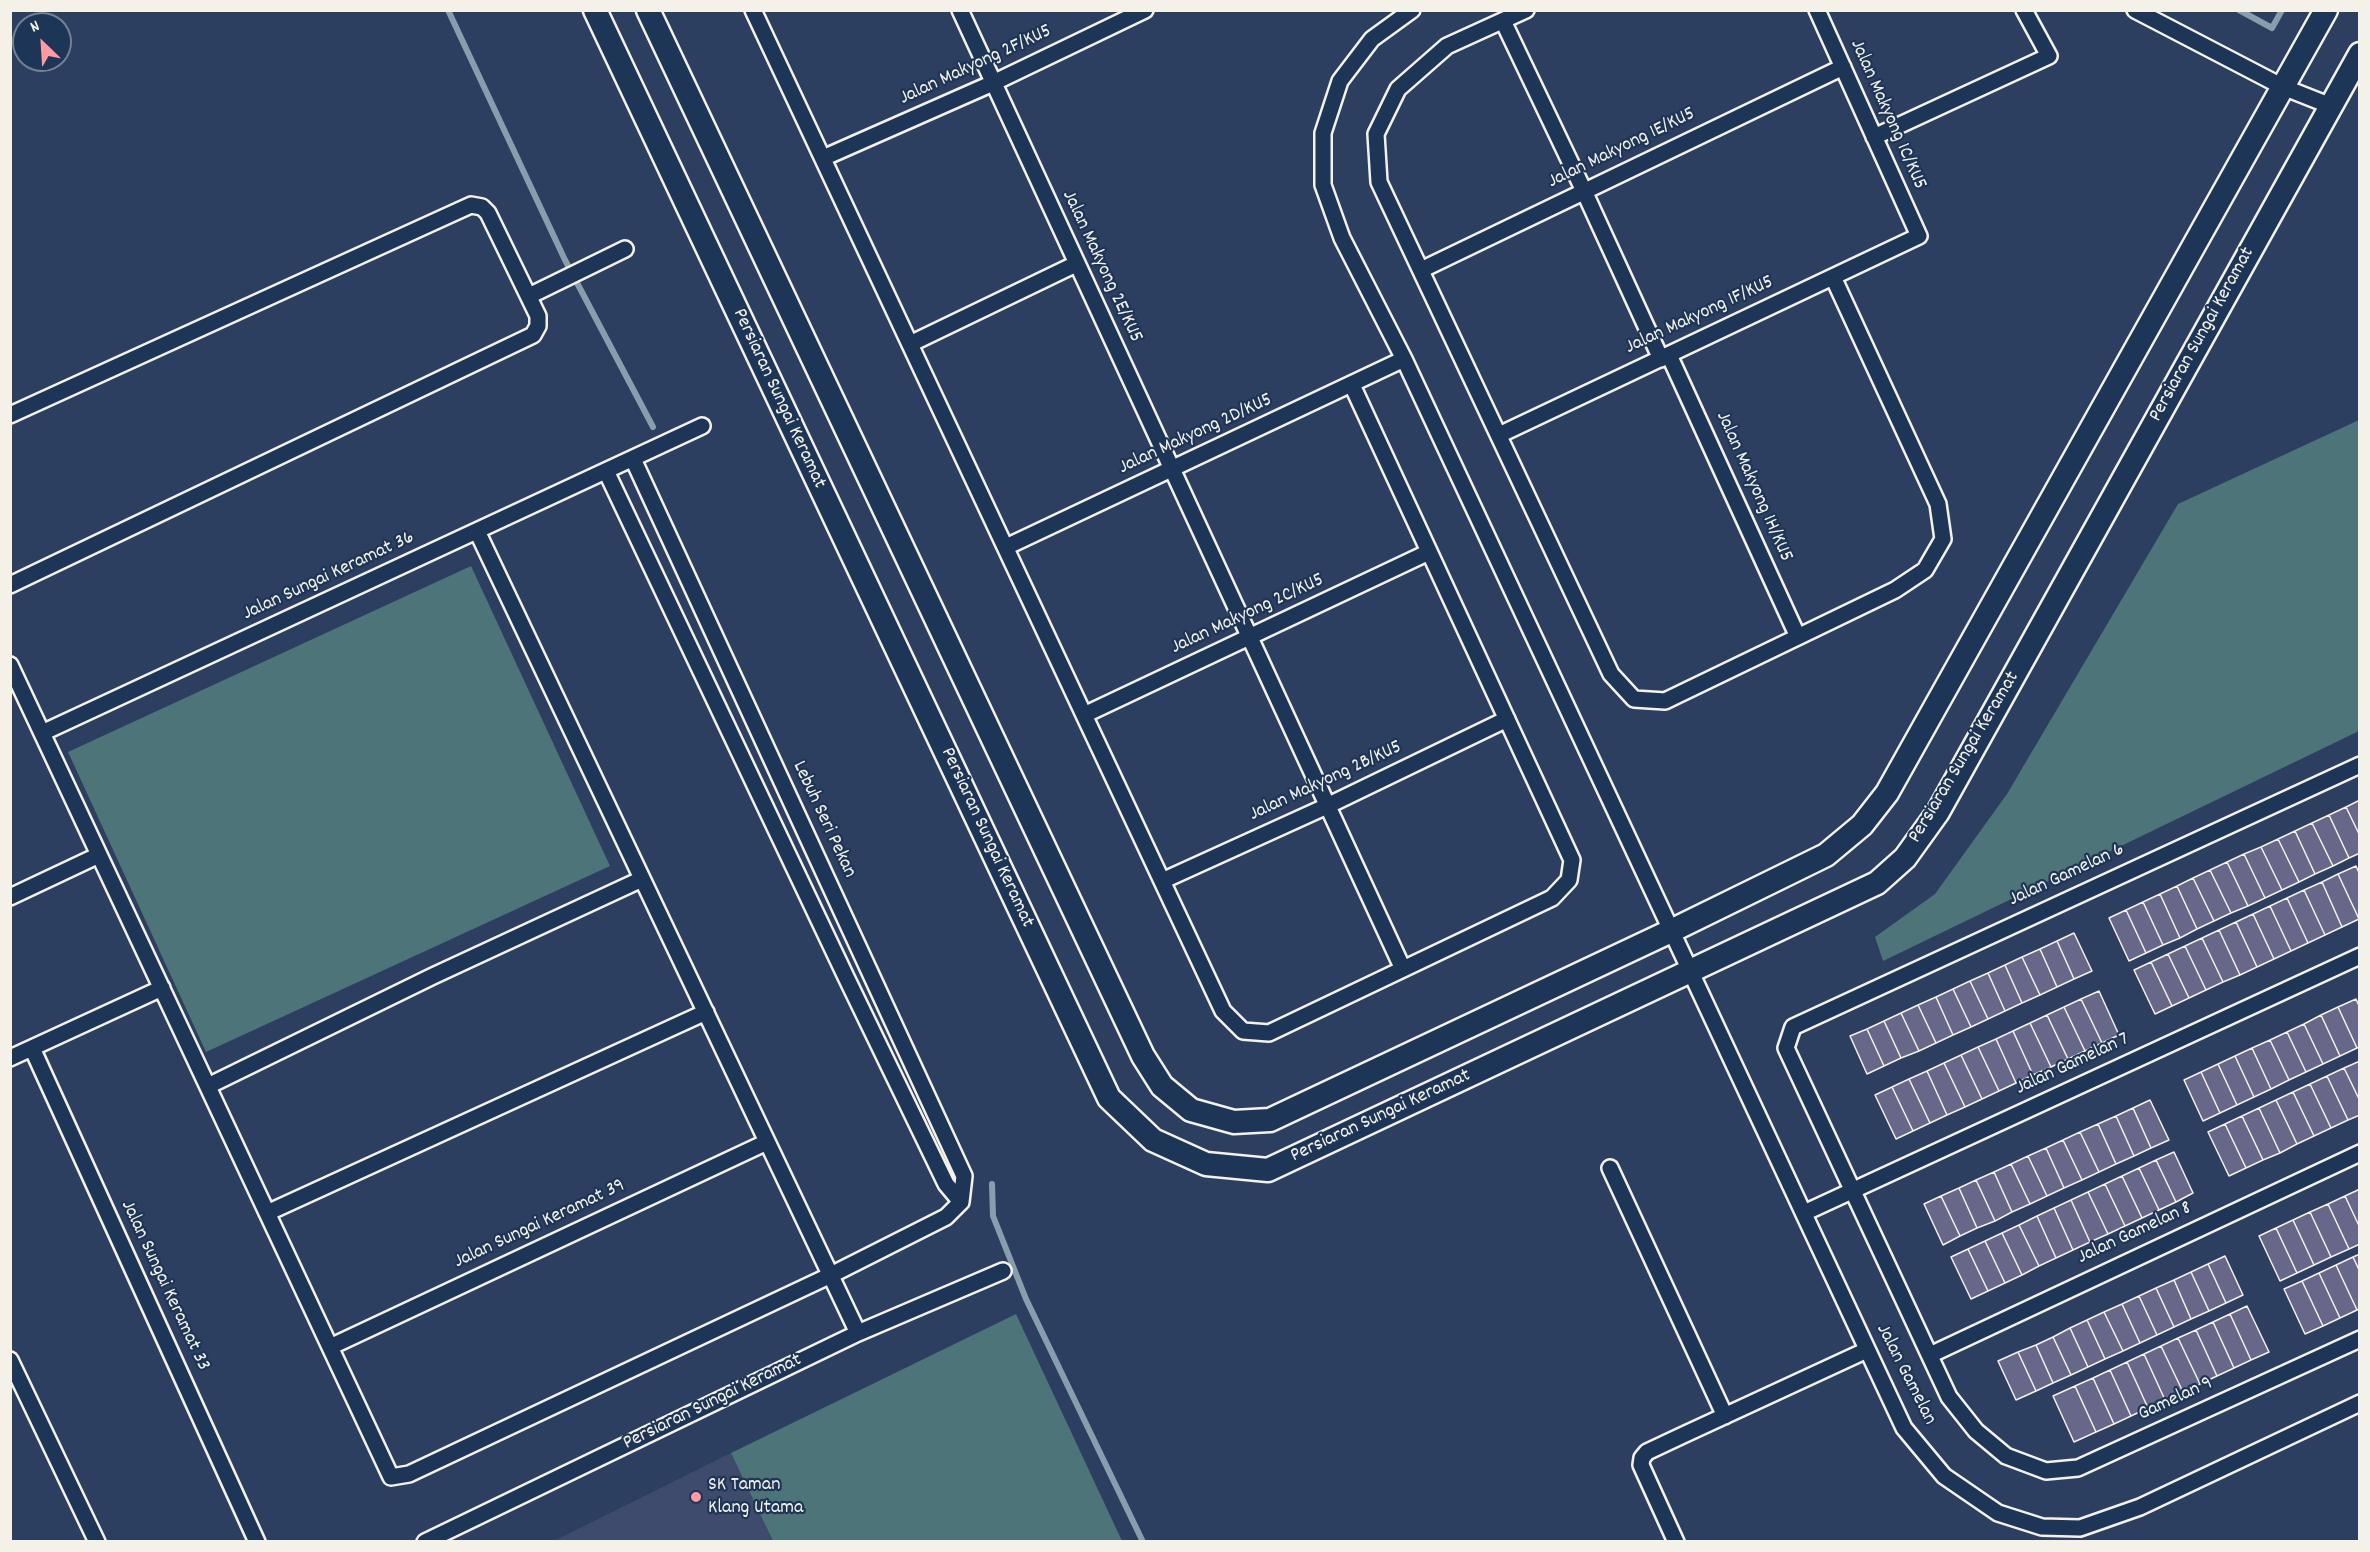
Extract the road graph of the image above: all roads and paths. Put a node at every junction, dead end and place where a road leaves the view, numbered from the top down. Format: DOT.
graph roads {
  1 [pos="595,10"];
  2 [pos="648,10"];
  3 [pos="753,10"];
  4 [pos="960,10"];
  5 [pos="1145,10"];
  6 [pos="1413,10"];
  7 [pos="1526,10"];
  8 [pos="1817,10"];
  9 [pos="2024,10"];
  10 [pos="2135,10"];
  11 [pos="2326,10"];
  12 [pos="1503,21"];
  13 [pos="2360,54"];
  14 [pos="1843,67"];
  15 [pos="993,83"];
  16 [pos="2283,87"];
  17 [pos="2331,106"];
  18 [pos="1874,137"];
  19 [pos="822,158"];
  20 [pos="1584,191"];
  21 [pos="1919,236"];
  22 [pos="625,249"];
  23 [pos="1076,264"];
  24 [pos="1420,270"];
  25 [pos="1833,277"];
  26 [pos="529,296"];
  27 [pos="910,344"];
  28 [pos="1665,357"];
  29 [pos="1404,359"];
  30 [pos="1352,385"];
  31 [pos="10,415"];
  32 [pos="702,426"];
  33 [pos="1499,435"];
  34 [pos="633,459"];
  35 [pos="1172,469"];
  36 [pos="606,471"];
  37 [pos="477,531"];
  38 [pos="1006,548"];
  39 [pos="1429,552"];
  40 [pos="10,585"];
  41 [pos="1249,637"];
  42 [pos="1798,637"];
  43 [pos="10,665"];
  44 [pos="1084,715"];
  45 [pos="1507,719"];
  46 [pos="42,733"];
  47 [pos="2360,765"];
  48 [pos="1327,806"];
  49 [pos="99,855"];
  50 [pos="642,879"];
  51 [pos="1162,881"];
  52 [pos="10,897"];
  53 [pos="1673,930"];
  54 [pos="2360,956"];
  55 [pos="1403,969"];
  56 [pos="1691,971"];
  57 [pos="162,988"];
  58 [pos="706,1012"];
  59 [pos="1793,1026"];
  60 [pos="32,1048"];
  61 [pos="10,1058"];
  62 [pos="208,1086"];
  63 [pos="767,1142"];
  64 [pos="2360,1153"];
  65 [pos="1610,1168"];
  66 [pos="1853,1191"];
  67 [pos="961,1202"];
  68 [pos="267,1213"];
  69 [pos="1804,1213"];
  70 [pos="1003,1271"];
  71 [pos="831,1275"];
  72 [pos="858,1333"];
  73 [pos="2360,1339"];
  74 [pos="330,1347"];
  75 [pos="1867,1350"];
  76 [pos="1930,1355"];
  77 [pos="10,1360"];
  78 [pos="2360,1403"];
  79 [pos="1725,1416"];
  80 [pos="2068,1535"];
  81 [pos="97,1542"];
  82 [pos="258,1542"];
  83 [pos="425,1542"];
  84 [pos="1676,1542"];
  1 -- 56 [label="street, Persiaran Sungai Keramat"];
  2 -- 53 [label="street"];
  3 -- 19 [label="street"];
  4 -- 15 [label="street, Jalan Makyong 2E/KU5"];
  5 -- 15 [label="street, Jalan Makyong 2F/KU5"];
  6 -- 29 [label="street, Jalan Gamelan"];
  7 -- 12 [label="street"];
  8 -- 14 [label="street, Jalan Makyong 1C/KU5"];
  9 -- 18 [label="street"];
  10 -- 16 [label="street"];
  11 -- 16 [label="street"];
  12 -- 20 [label="street, Jalan Makyong 1H/KU5"];
  12 -- 24 [label="street"];
  13 -- 17 [label="street, Persiaran Sungai Keramat"];
  14 -- 18 [label="street, Jalan Makyong 1C/KU5"];
  14 -- 20 [label="street, Jalan Makyong 1E/KU5"];
  15 -- 19 [label="street, Jalan Makyong 2F/KU5"];
  15 -- 23 [label="street, Jalan Makyong 2E/KU5"];
  16 -- 17 [label="street"];
  16 -- 53 [label="street"];
  17 -- 56 [label="street, Persiaran Sungai Keramat"];
  18 -- 21 [label="street, Jalan Makyong 1C/KU5"];
  19 -- 27 [label="street"];
  20 -- 24 [label="street, Jalan Makyong 1E/KU5"];
  20 -- 28 [label="street, Jalan Makyong 1H/KU5"];
  21 -- 25 [label="street, Jalan Makyong 1F/KU5"];
  22 -- 26 [label="street"];
  23 -- 27 [label="street"];
  23 -- 35 [label="street, Jalan Makyong 2E/KU5"];
  24 -- 33 [label="street"];
  25 -- 28 [label="street, Jalan Makyong 1F/KU5"];
  25 -- 42 [label="street"];
  26 -- 31 [label="street"];
  26 -- 40 [label="street"];
  27 -- 38 [label="street"];
  28 -- 33 [label="street, Jalan Makyong 1F/KU5"];
  28 -- 42 [label="street, Jalan Makyong 1H/KU5"];
  29 -- 30 [label="street, Jalan Makyong 2D/KU5"];
  29 -- 53 [label="street, Jalan Gamelan"];
  30 -- 35 [label="street, Jalan Makyong 2D/KU5"];
  30 -- 39 [label="street"];
  32 -- 34 [label="street, Jalan Sungai Keramat 36"];
  33 -- 42 [label="street"];
  34 -- 36 [label="street, Jalan Sungai Keramat 36"];
  34 -- 67 [label="street, Lebuh Seri Pekan"];
  35 -- 38 [label="street, Jalan Makyong 2D/KU5"];
  35 -- 41 [label="street, Jalan Makyong 2E/KU5"];
  36 -- 37 [label="street, Jalan Sungai Keramat 36"];
  36 -- 67 [label="street"];
  37 -- 46 [label="street, Jalan Sungai Keramat 36"];
  37 -- 50 [label="street"];
  38 -- 44 [label="street"];
  39 -- 41 [label="street, Jalan Makyong 2C/KU5"];
  39 -- 45 [label="street"];
  41 -- 44 [label="street, Jalan Makyong 2C/KU5"];
  41 -- 48 [label="street, Jalan Makyong 2E/KU5"];
  43 -- 46 [label="street"];
  44 -- 51 [label="street"];
  45 -- 48 [label="street, Jalan Makyong 2B/KU5"];
  45 -- 55 [label="street"];
  46 -- 49 [label="street"];
  47 -- 59 [label="street, Jalan Gamelan 6"];
  48 -- 51 [label="street, Jalan Makyong 2B/KU5"];
  48 -- 55 [label="street, Jalan Makyong 2E/KU5"];
  49 -- 52 [label="street"];
  49 -- 57 [label="street"];
  50 -- 58 [label="street"];
  50 -- 62 [label="street"];
  51 -- 55 [label="street"];
  53 -- 56 [label="street, Jalan Gamelan"];
  54 -- 66 [label="street, Jalan Gamelan 7"];
  56 -- 69 [label="street, Jalan Gamelan"];
  57 -- 60 [label="street"];
  57 -- 62 [label="street"];
  58 -- 63 [label="street"];
  58 -- 68 [label="street"];
  59 -- 66 [label="street, Gamelan 9"];
  60 -- 61 [label="street"];
  60 -- 82 [label="street, Jalan Sungai Keramat 33"];
  62 -- 68 [label="street"];
  63 -- 71 [label="street"];
  63 -- 74 [label="street, Jalan Sungai Keramat 39"];
  64 -- 76 [label="street, Jalan Gamelan 8"];
  65 -- 79 [label="street"];
  66 -- 69 [label="street, Jalan Gamelan 7"];
  66 -- 76 [label="street, Gamelan 9"];
  67 -- 71 [label="street"];
  68 -- 74 [label="street"];
  69 -- 75 [label="street, Jalan Gamelan"];
  70 -- 72 [label="street, Persiaran Sungai Keramat"];
  71 -- 72 [label="street"];
  71 -- 74 [label="street"];
  72 -- 83 [label="street, Persiaran Sungai Keramat"];
  73 -- 76 [label="street, Gamelan 9"];
  75 -- 79 [label="street"];
  75 -- 80 [label="street, Jalan Gamelan"];
  77 -- 81 [label="street"];
  78 -- 80 [label="street, Jalan Gamelan"];
  79 -- 84 [label="street"];
}
